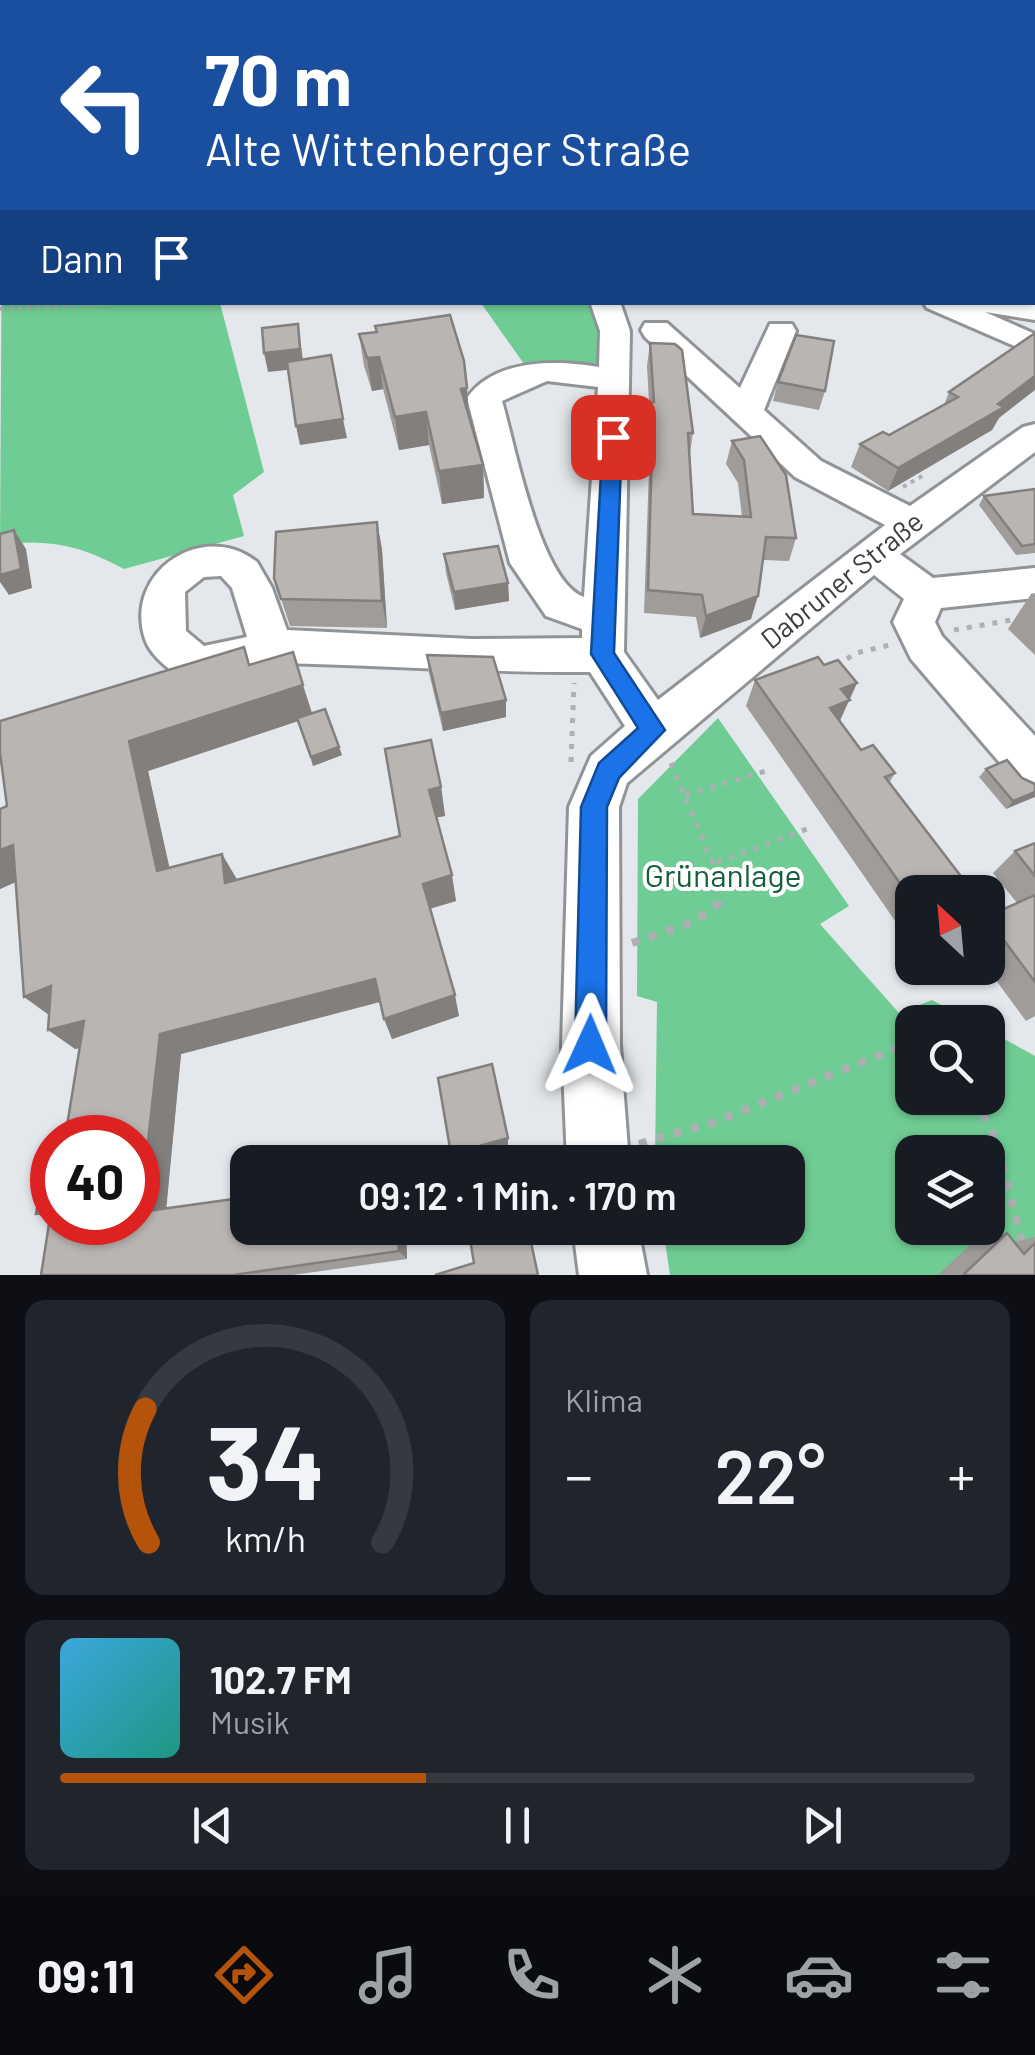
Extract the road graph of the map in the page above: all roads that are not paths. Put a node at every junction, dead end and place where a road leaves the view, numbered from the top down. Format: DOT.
graph roads {
  1 [pos="606,305"];
  2 [pos="945,305"];
  3 [pos="996,305"];
  4 [pos="1035,311"];
  5 [pos="656,330"];
  6 [pos="781,332"];
  7 [pos="1035,346"];
  8 [pos="615,380"];
  9 [pos="747,410"];
  10 [pos="1035,435"];
  11 [pos="914,522"];
  12 [pos="874,554"];
  13 [pos="1035,583"];
  14 [pos="926,594"];
  15 [pos="604,638"];
  16 [pos="271,646"];
  17 [pos="654,749"];
  18 [pos="1035,769"];
  19 [pos="596,1145"];
  20 [pos="608,1245"];
  21 [pos="612,1275"];
  1 -- 8 [label="street"];
  2 -- 7 [label="street"];
  3 -- 4 [label="street"];
  5 -- 9 [label="street"];
  6 -- 9 [label="street"];
  8 -- 15 [label="street"];
  8 -- 15 [label="street"];
  9 -- 11 [label="street"];
  10 -- 11 [label="street, Dabruner Straße"];
  11 -- 12 [label="street, Dabruner Straße"];
  12 -- 14 [label="street"];
  12 -- 17 [label="street, Dabruner Straße"];
  13 -- 14 [label="street"];
  14 -- 18 [label="street"];
  15 -- 16 [label="street"];
  15 -- 17 [label="street"];
  17 -- 19 [label="street, Dabruner Straße"];
  20 -- 21 [label="street"];
}
